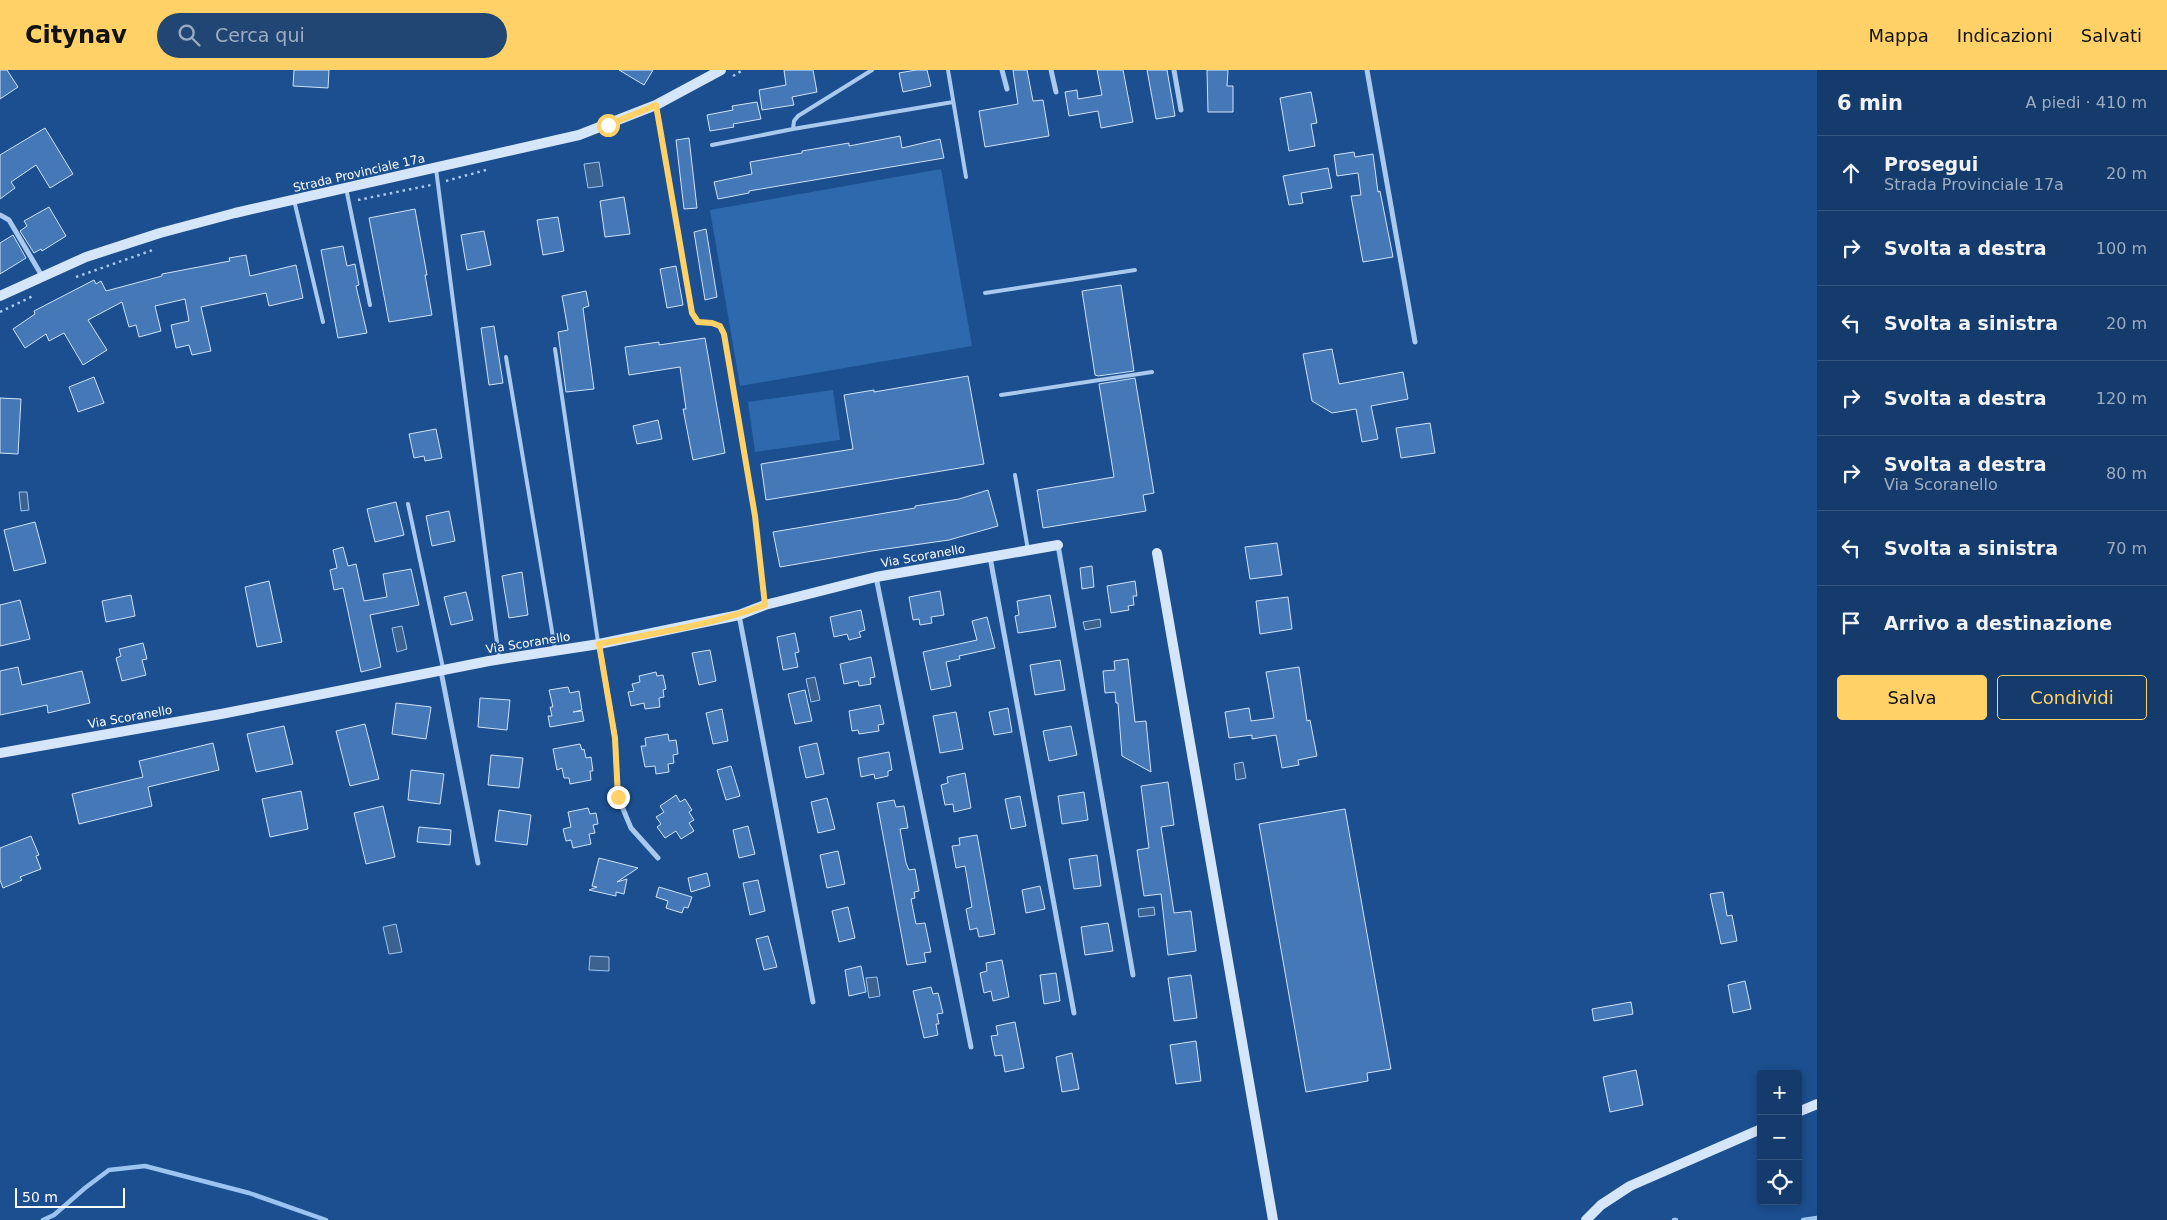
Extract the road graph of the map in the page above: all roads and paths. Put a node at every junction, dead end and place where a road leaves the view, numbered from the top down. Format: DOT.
graph roads {
  1 [pos="721,70"];
  2 [pos="872,70"];
  3 [pos="948,70"];
  4 [pos="1002,70"];
  5 [pos="1051,70"];
  6 [pos="1174,70"];
  7 [pos="1367,70"];
  8 [pos="1007,89"];
  9 [pos="1056,92"];
  10 [pos="953,102"];
  11 [pos="656,105"];
  12 [pos="1181,110"];
  13 [pos="793,129"];
  14 [pos="712,145"];
  15 [pos="436,168"];
  16 [pos="966,177"];
  17 [pos="346,188"];
  18 [pos="294,200"];
  19 [pos="0,215"];
  20 [pos="1135,270"];
  21 [pos="42,276"];
  22 [pos="985,293"];
  23 [pos="0,296"];
  24 [pos="370,305"];
  25 [pos="323,322"];
  26 [pos="1416,342"];
  27 [pos="555,349"];
  28 [pos="506,357"];
  29 [pos="1152,372"];
  30 [pos="1001,395"];
  31 [pos="1015,475"];
  32 [pos="408,504"];
  33 [pos="1058,545"];
  34 [pos="1028,550"];
  35 [pos="1156,553"];
  36 [pos="990,556"];
  37 [pos="876,577"];
  38 [pos="765,605"];
  39 [pos="739,615"];
  40 [pos="599,644"];
  41 [pos="556,651"];
  42 [pos="500,660"];
  43 [pos="442,670"];
  44 [pos="0,753"];
  45 [pos="658,858"];
  46 [pos="478,863"];
  47 [pos="1133,976"];
  48 [pos="814,1002"];
  49 [pos="1074,1013"];
  50 [pos="971,1047"];
  51 [pos="1817,1104"];
  52 [pos="1802,1110"];
  53 [pos="1757,1131"];
  54 [pos="1273,1220"];
  55 [pos="1586,1220"];
  1 -- 11 [label="street, Strada Provinciale 17a"];
  2 -- 13 [label="lane"];
  3 -- 10 [label="lane"];
  4 -- 8 [label="street"];
  5 -- 9 [label="street"];
  6 -- 12 [label="street"];
  7 -- 26 [label="street"];
  10 -- 13 [label="lane"];
  10 -- 16 [label="lane"];
  11 -- 15 [label="street, Strada Provinciale 17a"];
  11 -- 38 [label="lane"];
  13 -- 14 [label="lane"];
  15 -- 17 [label="street, Strada Provinciale 17a"];
  15 -- 42 [label="lane"];
  17 -- 18 [label="street, Strada Provinciale 17a"];
  17 -- 24 [label="lane"];
  18 -- 21 [label="street, Strada Provinciale 17a"];
  18 -- 25 [label="lane"];
  19 -- 21 [label="street"];
  20 -- 22 [label="lane"];
  21 -- 23 [label="street, Strada Provinciale 17a"];
  27 -- 40 [label="lane"];
  28 -- 41 [label="lane"];
  29 -- 30 [label="lane"];
  31 -- 34 [label="lane"];
  32 -- 43 [label="lane"];
  33 -- 34 [label="street, Via Scoranello"];
  33 -- 47 [label="street"];
  34 -- 36 [label="street, Via Scoranello"];
  35 -- 54 [label="street"];
  36 -- 37 [label="street, Via Scoranello"];
  36 -- 49 [label="street"];
  37 -- 38 [label="street, Via Scoranello"];
  37 -- 50 [label="street"];
  38 -- 39 [label="street, Via Scoranello"];
  39 -- 40 [label="street, Via Scoranello"];
  39 -- 48 [label="street"];
  40 -- 41 [label="street, Via Scoranello"];
  40 -- 45 [label="street"];
  41 -- 42 [label="street, Via Scoranello"];
  42 -- 43 [label="street, Via Scoranello"];
  43 -- 44 [label="street, Via Scoranello"];
  43 -- 46 [label="street"];
  51 -- 52 [label="street"];
  53 -- 55 [label="street"];
}
